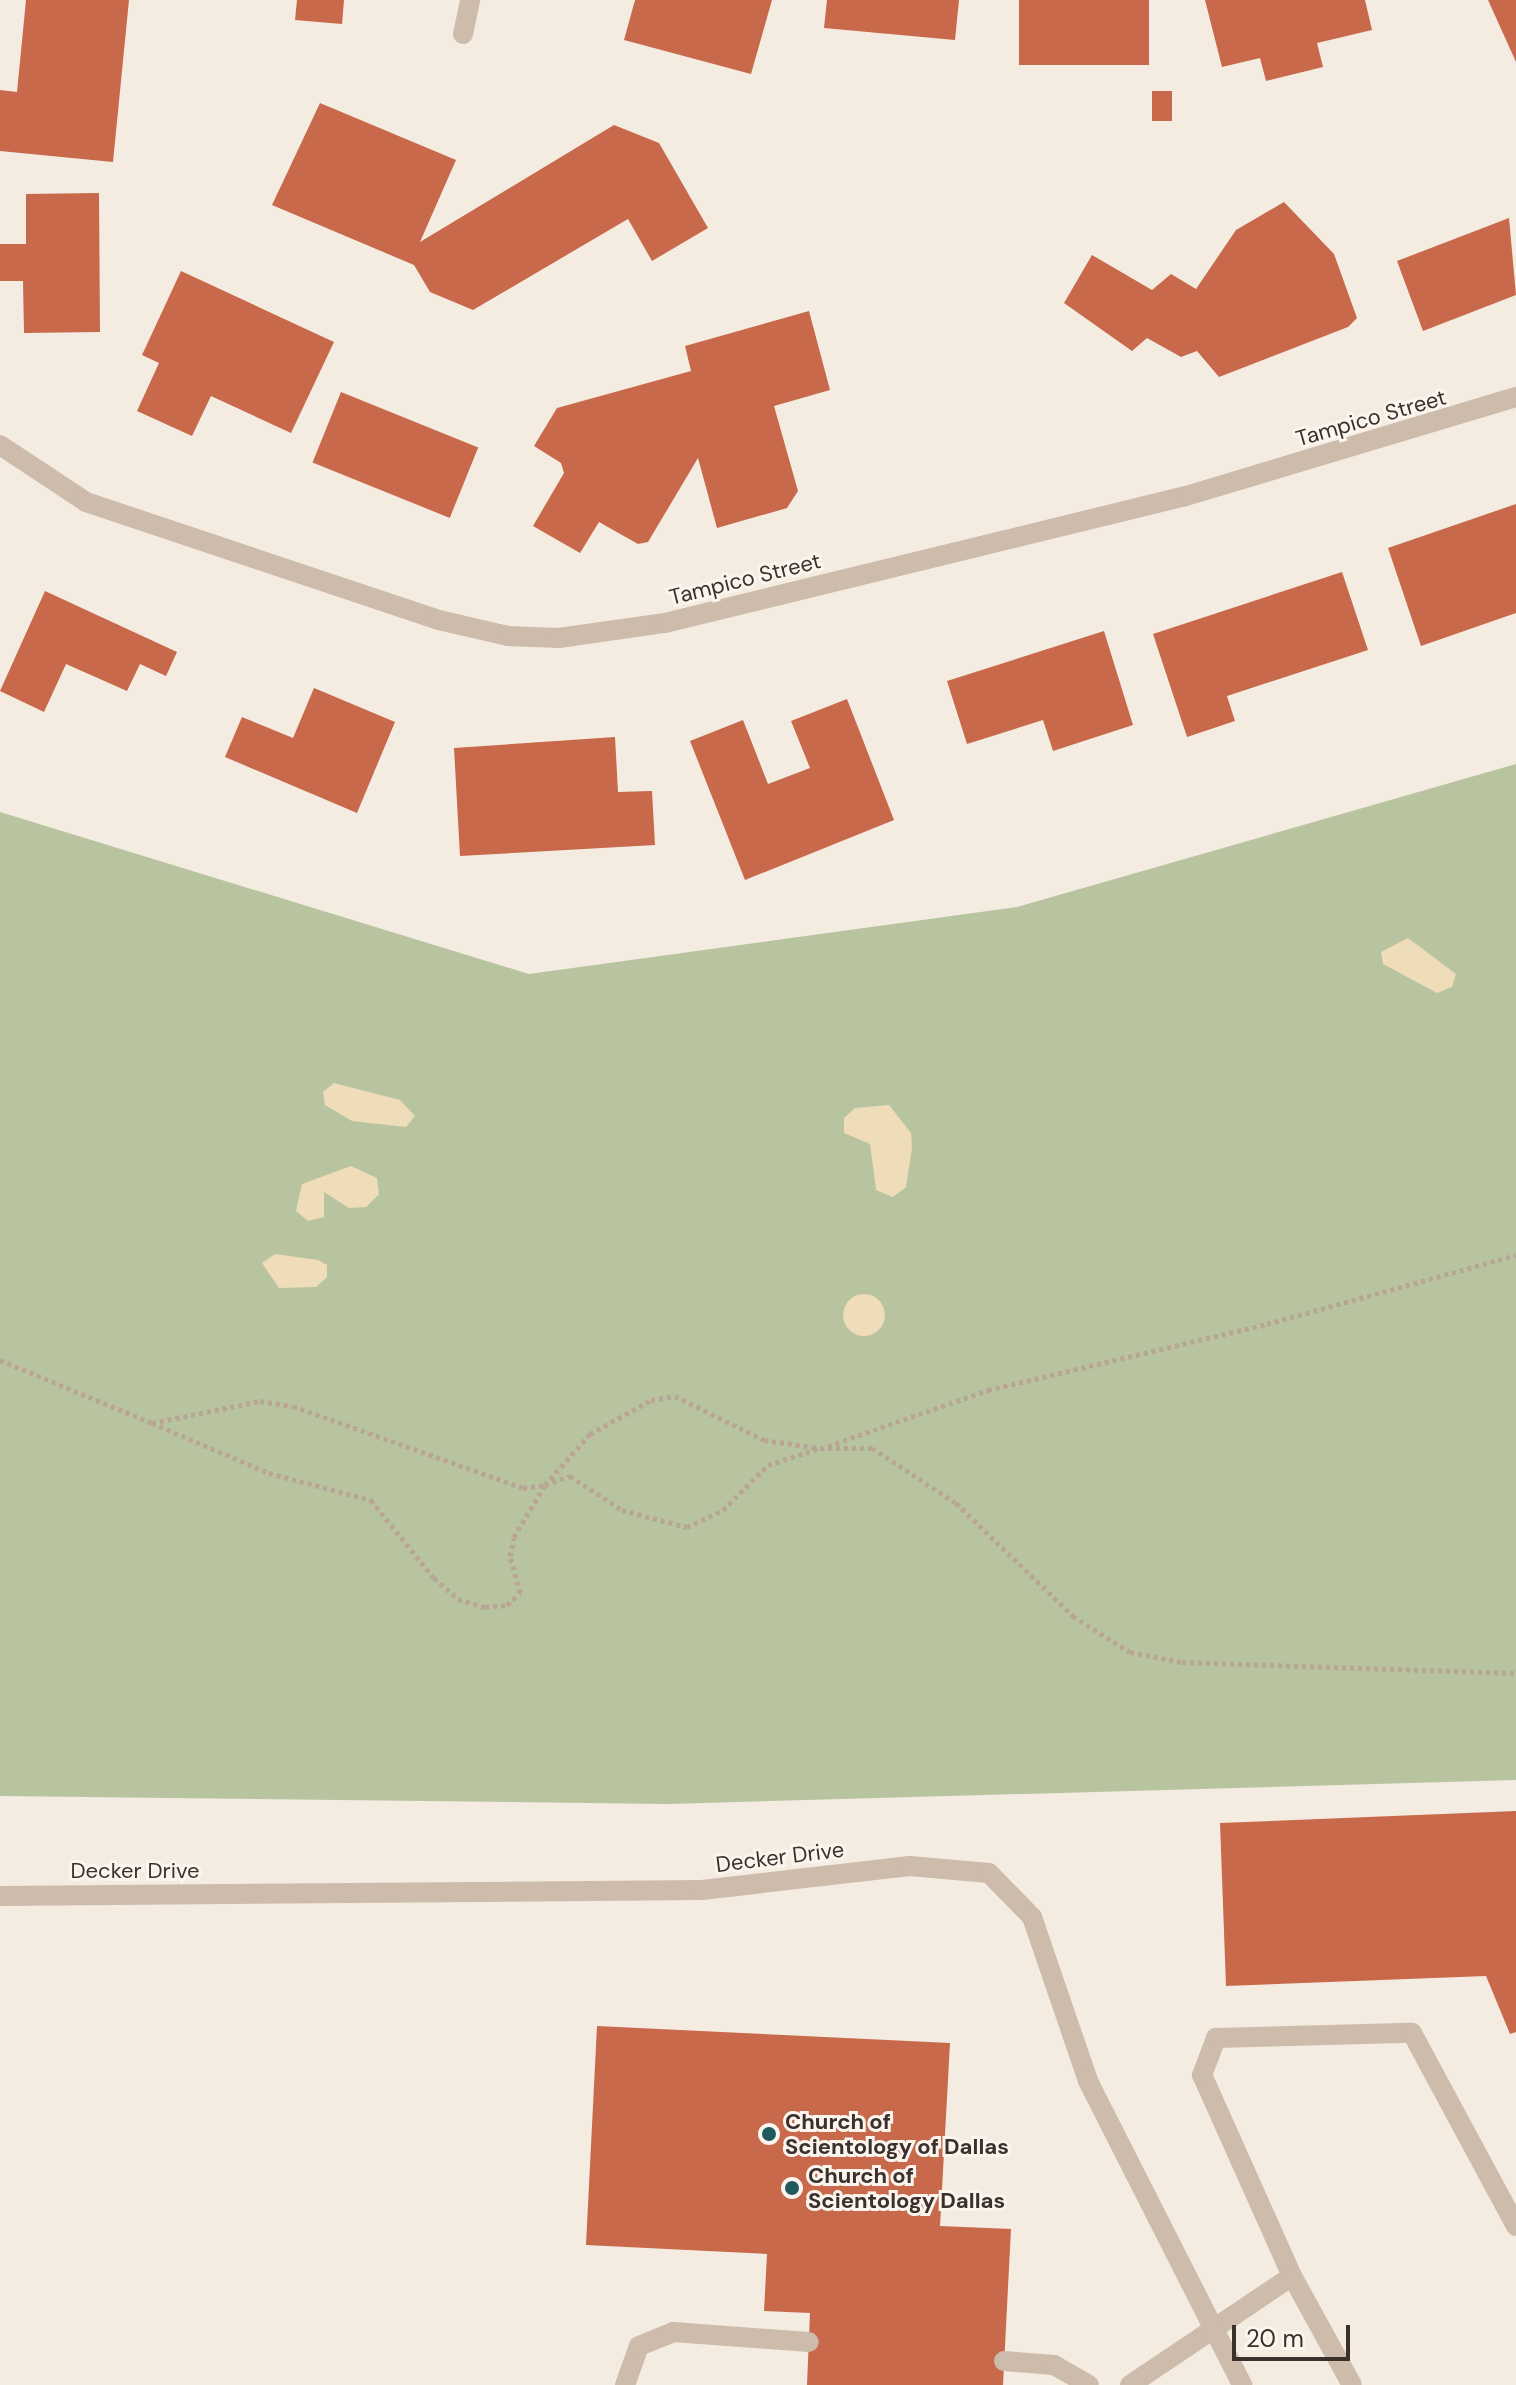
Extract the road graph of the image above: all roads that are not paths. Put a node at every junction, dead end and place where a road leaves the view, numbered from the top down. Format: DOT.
graph roads {
  1 [pos="470,0"];
  2 [pos="463,34"];
  3 [pos="1516,397"];
  4 [pos="0,445"];
  5 [pos="0,1896"];
  6 [pos="1516,2226"];
  7 [pos="1292,2276"];
  8 [pos="1213,2335"];
  9 [pos="809,2342"];
  10 [pos="1004,2361"];
  11 [pos="625,2385"];
  12 [pos="1089,2385"];
  13 [pos="1130,2385"];
  14 [pos="1242,2385"];
  15 [pos="1352,2385"];
  1 -- 2 [label="street"];
  3 -- 4 [label="street, Tampico Street"];
  5 -- 8 [label="street, Decker Drive"];
  6 -- 7 [label="street"];
  7 -- 8 [label="street"];
  7 -- 15 [label="street"];
  8 -- 13 [label="street"];
  8 -- 14 [label="street, Decker Drive"];
  9 -- 11 [label="street"];
  10 -- 12 [label="street"];
}
